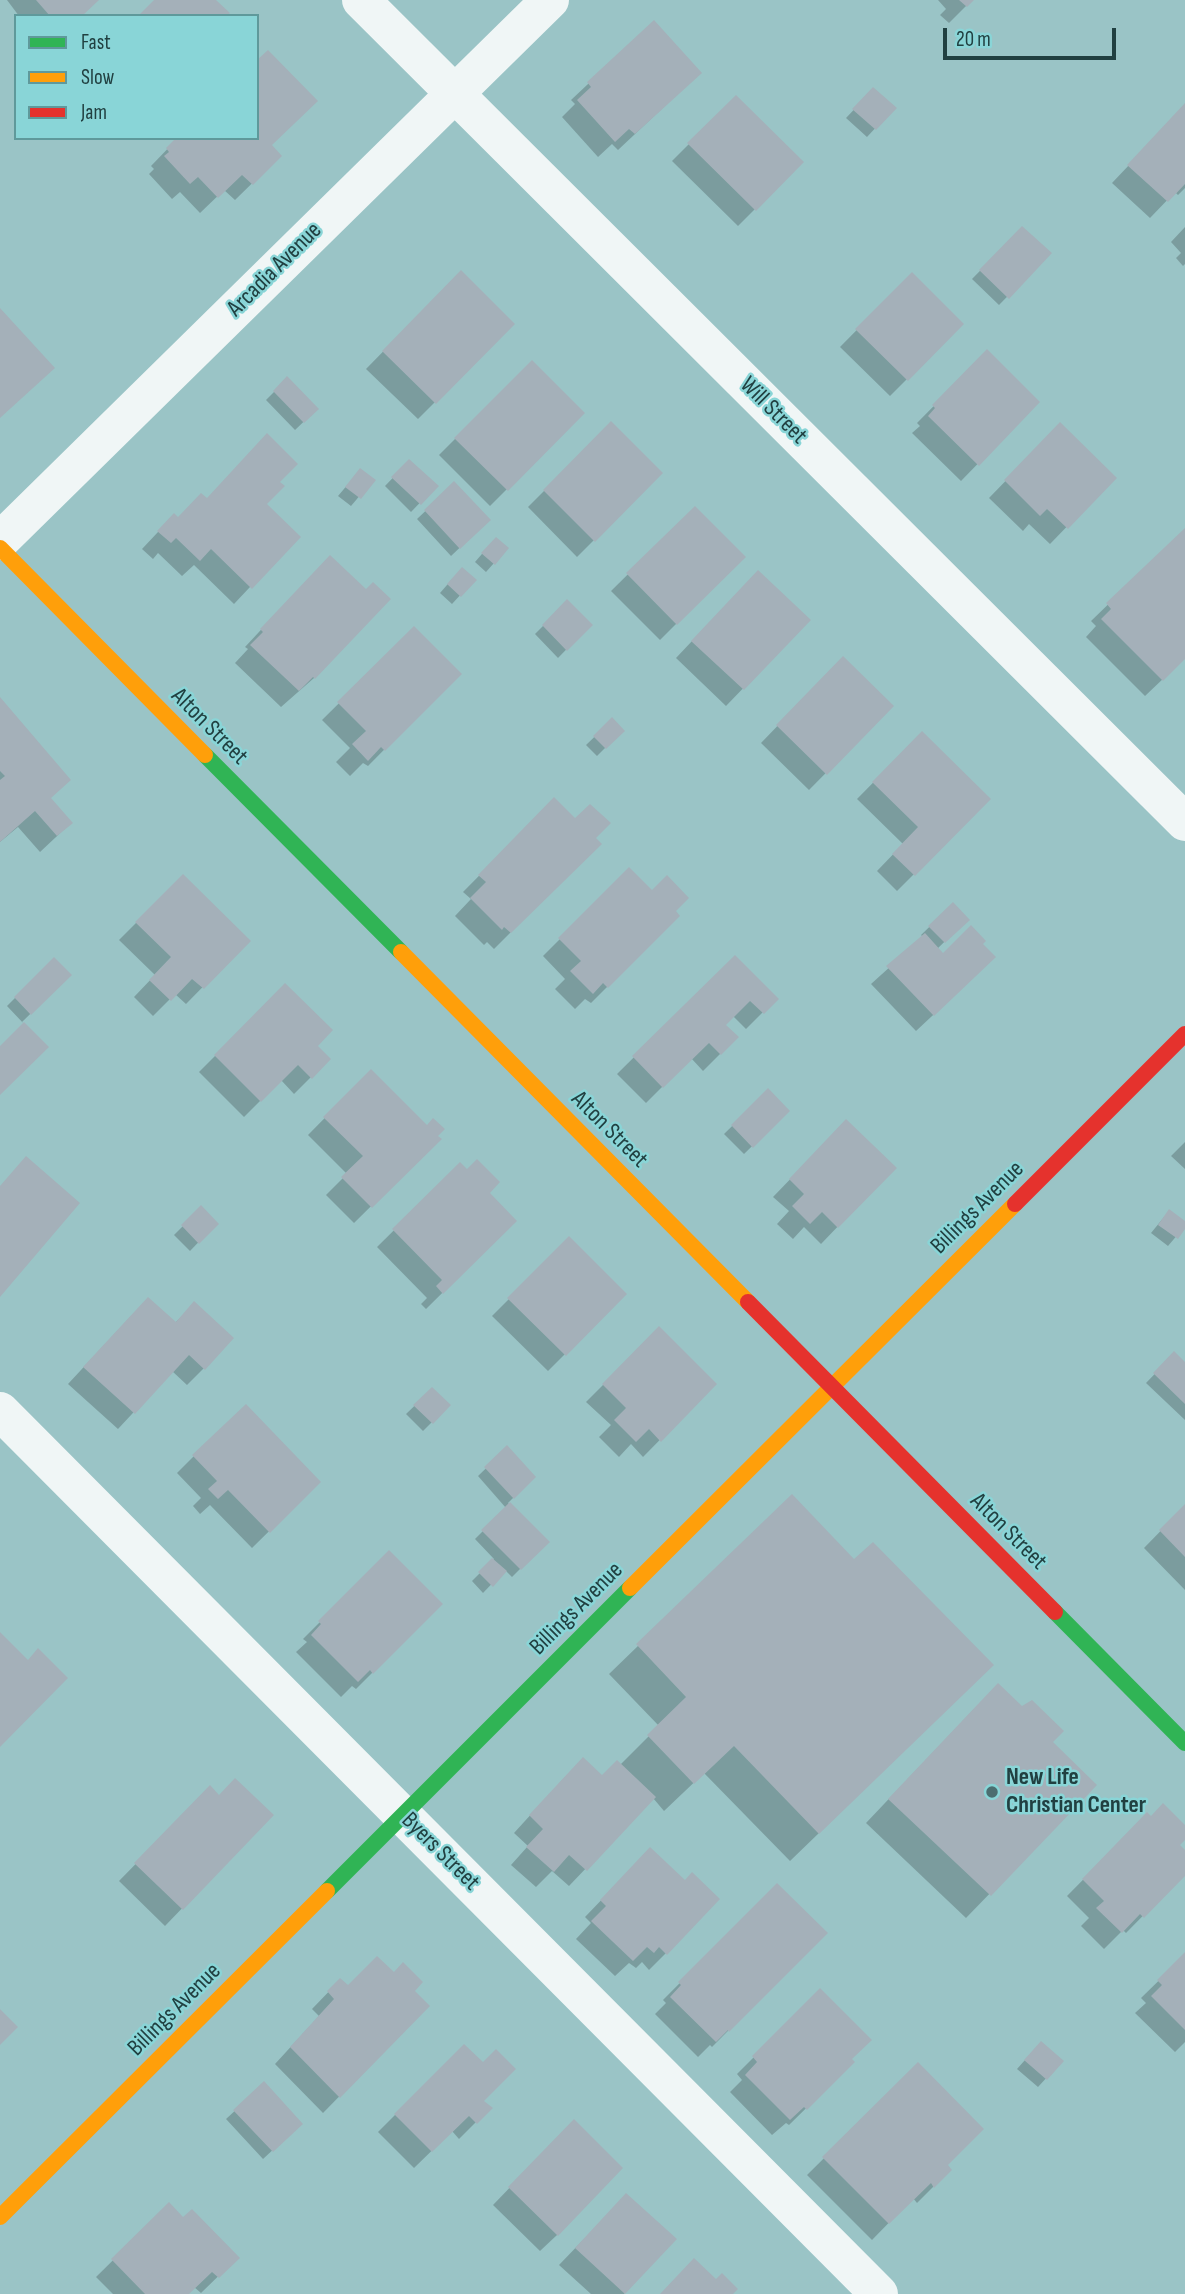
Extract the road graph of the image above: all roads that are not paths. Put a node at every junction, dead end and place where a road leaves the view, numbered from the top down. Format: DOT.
graph roads {
  1 [pos="361,0"];
  2 [pos="550,0"];
  3 [pos="455,93"];
  4 [pos="0,541"];
  5 [pos="0,548"];
  6 [pos="1185,822"];
  7 [pos="1185,1034"];
  8 [pos="831,1387"];
  9 [pos="0,1411"];
  10 [pos="1185,1743"];
  11 [pos="403,1815"];
  12 [pos="0,2217"];
  13 [pos="879,2294"];
  1 -- 3 [label="street, Will Street"];
  2 -- 3 [label="street, Arcadia Avenue"];
  3 -- 4 [label="street, Arcadia Avenue"];
  3 -- 6 [label="street, Will Street"];
  5 -- 8 [label="street, Alton Street"];
  7 -- 8 [label="street, Billings Avenue"];
  8 -- 10 [label="street, Alton Street"];
  8 -- 11 [label="street, Billings Avenue"];
  9 -- 11 [label="street, Byers Street"];
  11 -- 12 [label="street, Billings Avenue"];
  11 -- 13 [label="street, Byers Street"];
}
